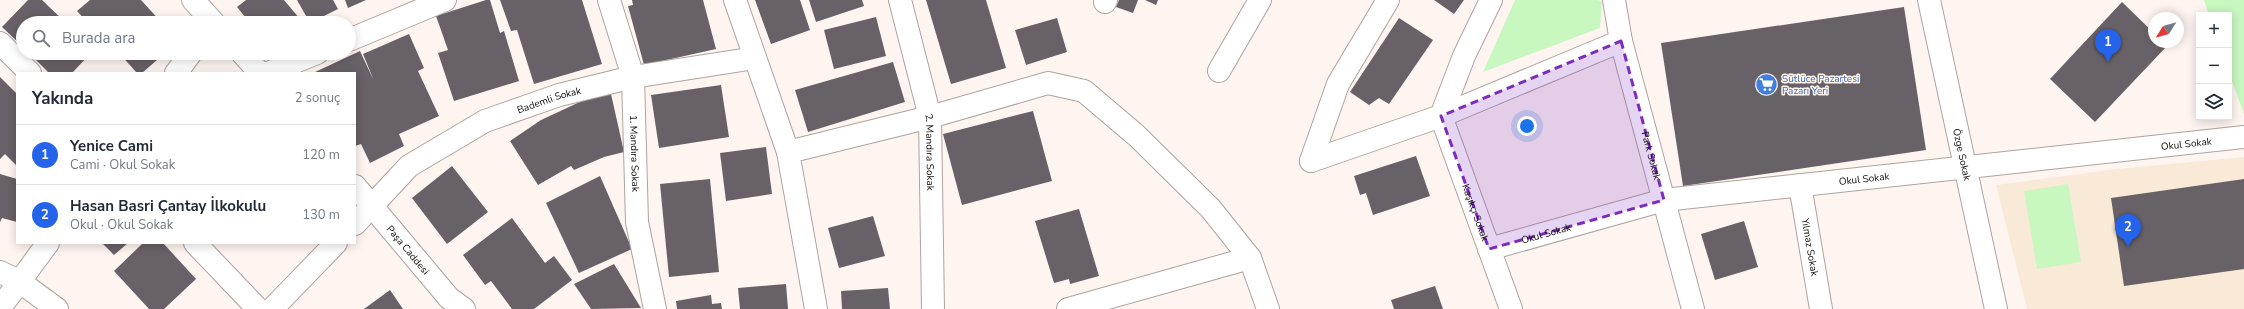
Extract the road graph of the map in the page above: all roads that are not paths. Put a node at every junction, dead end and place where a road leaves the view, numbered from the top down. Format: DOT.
graph roads {
  1 [pos="193,0"];
  2 [pos="444,0"];
  3 [pos="609,0"];
  4 [pos="735,0"];
  5 [pos="900,0"];
  6 [pos="1260,0"];
  7 [pos="1388,0"];
  8 [pos="1491,0"];
  9 [pos="1614,0"];
  10 [pos="1929,0"];
  11 [pos="207,16"];
  12 [pos="356,37"];
  13 [pos="1621,41"];
  14 [pos="0,43"];
  15 [pos="755,58"];
  16 [pos="16,59"];
  17 [pos="17,60"];
  18 [pos="186,60"];
  19 [pos="248,60"];
  20 [pos="300,60"];
  21 [pos="1219,71"];
  22 [pos="29,72"];
  23 [pos="177,72"];
  24 [pos="259,72"];
  25 [pos="270,72"];
  26 [pos="633,77"];
  27 [pos="1441,116"];
  28 [pos="930,117"];
  29 [pos="2244,137"];
  30 [pos="788,152"];
  31 [pos="1966,167"];
  32 [pos="1800,186"];
  33 [pos="356,187"];
  34 [pos="1664,200"];
  35 [pos="372,206"];
  36 [pos="356,223"];
  37 [pos="47,244"];
  38 [pos="196,244"];
  39 [pos="335,244"];
  40 [pos="1489,250"];
  41 [pos="1250,258"];
  42 [pos="9,276"];
  43 [pos="455,305"];
  44 [pos="0,308"];
  45 [pos="57,309"];
  46 [pos="258,309"];
  47 [pos="272,309"];
  48 [pos="655,309"];
  49 [pos="816,309"];
  50 [pos="933,309"];
  51 [pos="1068,309"];
  52 [pos="1268,309"];
  53 [pos="1510,309"];
  54 [pos="1693,309"];
  55 [pos="1821,309"];
  56 [pos="1996,309"];
  1 -- 11 [label="street"];
  2 -- 12 [label="street"];
  3 -- 26 [label="street, 1. Mandıra Sokak"];
  4 -- 15 [label="street"];
  5 -- 28 [label="street, 2. Mandıra Sokak"];
  6 -- 21 [label="street"];
  7 -- 27 [label="street"];
  8 -- 27 [label="street"];
  9 -- 13 [label="street, Park Sokak"];
  10 -- 31 [label="street, Özge Sokak"];
  13 -- 27 [label="street"];
  13 -- 34 [label="street, Park Sokak"];
  14 -- 16 [label="street"];
  15 -- 26 [label="street, Bademli Sokak"];
  15 -- 30 [label="street"];
  17 -- 22 [label="street"];
  18 -- 23 [label="street"];
  19 -- 24 [label="street"];
  20 -- 25 [label="street"];
  26 -- 35 [label="street, Bademli Sokak"];
  26 -- 48 [label="street, 1. Mandıra Sokak"];
  27 -- 40 [label="street, Kaşıkçı Sokak"];
  28 -- 30 [label="street"];
  28 -- 41 [label="street"];
  28 -- 50 [label="street, 2. Mandıra Sokak"];
  29 -- 31 [label="street, Okul Sokak"];
  30 -- 49 [label="street"];
  31 -- 32 [label="street, Okul Sokak"];
  31 -- 56 [label="street, Özge Sokak"];
  32 -- 34 [label="street, Okul Sokak"];
  32 -- 55 [label="street, Yılmaz Sokak"];
  33 -- 35 [label="street, Paşa Caddesi"];
  34 -- 40 [label="street, Okul Sokak"];
  34 -- 54 [label="street, Park Sokak"];
  35 -- 36 [label="street, Bademli Sokak"];
  35 -- 43 [label="street, Paşa Caddesi"];
  37 -- 42 [label="street"];
  38 -- 46 [label="street"];
  39 -- 47 [label="street"];
  40 -- 53 [label="street, Kaşıkçı Sokak"];
  41 -- 51 [label="street"];
  41 -- 52 [label="street"];
  42 -- 44 [label="street"];
  42 -- 45 [label="street"];
}
